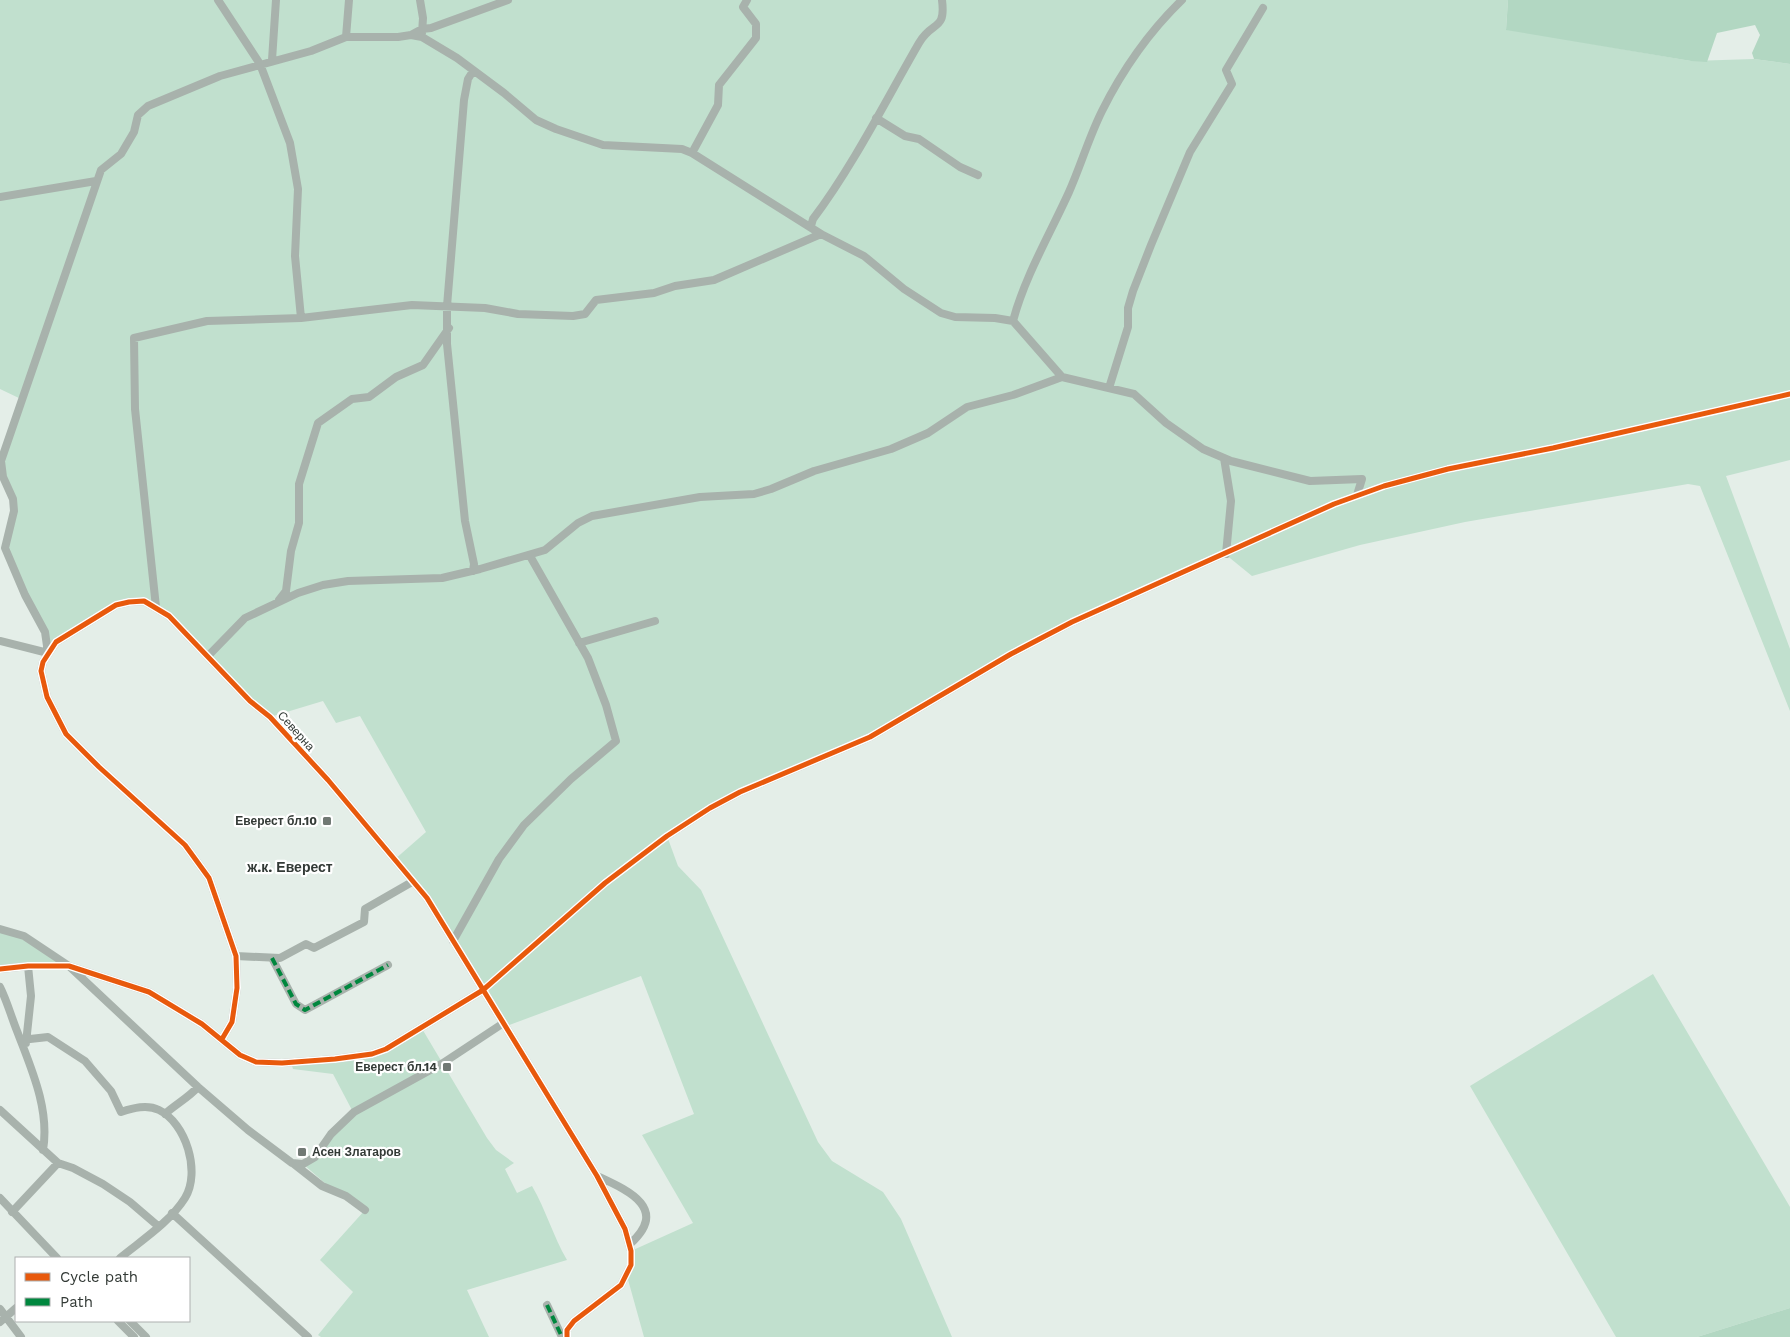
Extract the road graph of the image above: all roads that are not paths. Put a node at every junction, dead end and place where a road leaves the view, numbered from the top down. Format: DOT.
graph roads {
  1 [pos="218,0"];
  2 [pos="276,0"];
  3 [pos="348,0"];
  4 [pos="420,0"];
  5 [pos="508,0"];
  6 [pos="747,0"];
  7 [pos="942,0"];
  8 [pos="1182,0"];
  9 [pos="1262,8"];
  10 [pos="422,33"];
  11 [pos="346,37"];
  12 [pos="272,60"];
  13 [pos="260,64"];
  14 [pos="473,71"];
  15 [pos="876,118"];
  16 [pos="692,153"];
  17 [pos="978,175"];
  18 [pos="96,181"];
  19 [pos="0,197"];
  20 [pos="811,226"];
  21 [pos="821,234"];
  22 [pos="447,306"];
  23 [pos="301,318"];
  24 [pos="1013,321"];
  25 [pos="449,328"];
  26 [pos="1062,378"];
  27 [pos="1109,388"];
  28 [pos="1790,394"];
  29 [pos="1227,460"];
  30 [pos="0,469"];
  31 [pos="1357,495"];
  32 [pos="1226,554"];
  33 [pos="530,556"];
  34 [pos="473,571"];
  35 [pos="278,602"];
  36 [pos="156,607"];
  37 [pos="655,621"];
  38 [pos="0,641"];
  39 [pos="579,643"];
  40 [pos="48,653"];
  41 [pos="208,656"];
  42 [pos="412,882"];
  43 [pos="0,929"];
  44 [pos="453,940"];
  45 [pos="236,956"];
  46 [pos="272,958"];
  47 [pos="388,965"];
  48 [pos="28,966"];
  49 [pos="69,966"];
  50 [pos="0,969"];
  51 [pos="0,987"];
  52 [pos="483,990"];
  53 [pos="502,1024"];
  54 [pos="24,1039"];
  55 [pos="222,1040"];
  56 [pos="198,1087"];
  57 [pos="0,1110"];
  58 [pos="165,1114"];
  59 [pos="43,1150"];
  60 [pos="292,1162"];
  61 [pos="58,1163"];
  62 [pos="597,1176"];
  63 [pos="0,1198"];
  64 [pos="365,1210"];
  65 [pos="12,1212"];
  66 [pos="172,1213"];
  67 [pos="158,1226"];
  68 [pos="630,1244"];
  69 [pos="56,1257"];
  70 [pos="121,1257"];
  71 [pos="547,1305"];
  72 [pos="0,1309"];
  73 [pos="15,1309"];
  74 [pos="3,1320"];
  75 [pos="119,1322"];
  76 [pos="131,1322"];
  77 [pos="21,1337"];
  78 [pos="134,1337"];
  79 [pos="146,1337"];
  80 [pos="308,1337"];
  81 [pos="562,1337"];
  82 [pos="567,1337"];
  1 -- 13 [label="street"];
  2 -- 12 [label="street"];
  3 -- 11 [label="street"];
  4 -- 10 [label="street"];
  5 -- 10 [label="street"];
  6 -- 16 [label="street"];
  7 -- 15 [label="street"];
  8 -- 24 [label="street"];
  9 -- 27 [label="street"];
  10 -- 11 [label="street"];
  10 -- 14 [label="street"];
  11 -- 12 [label="street"];
  12 -- 13 [label="street"];
  13 -- 18 [label="street"];
  13 -- 23 [label="street"];
  14 -- 16 [label="street"];
  14 -- 22 [label="street"];
  15 -- 17 [label="street"];
  15 -- 20 [label="street"];
  16 -- 20 [label="street"];
  18 -- 19 [label="street"];
  18 -- 30 [label="street"];
  20 -- 21 [label="street"];
  21 -- 22 [label="street"];
  21 -- 24 [label="street"];
  22 -- 23 [label="street"];
  22 -- 25 [label="street"];
  23 -- 36 [label="street"];
  24 -- 26 [label="street"];
  25 -- 34 [label="street"];
  25 -- 35 [label="street"];
  26 -- 27 [label="street"];
  26 -- 33 [label="street"];
  27 -- 29 [label="street"];
  28 -- 31 [label="street"];
  29 -- 31 [label="street"];
  29 -- 32 [label="street"];
  30 -- 40 [label="street"];
  31 -- 32 [label="street"];
  32 -- 52 [label="street"];
  33 -- 34 [label="street"];
  33 -- 39 [label="street"];
  34 -- 35 [label="street"];
  35 -- 41 [label="street"];
  36 -- 40 [label="street, Северна"];
  36 -- 41 [label="street, Северна"];
  37 -- 39 [label="street"];
  38 -- 40 [label="street"];
  39 -- 44 [label="street"];
  40 -- 45 [label="street"];
  41 -- 42 [label="street, Северна"];
  42 -- 44 [label="street, Северна"];
  42 -- 46 [label="street"];
  43 -- 49 [label="street"];
  44 -- 52 [label="street, Северна"];
  45 -- 46 [label="street"];
  45 -- 55 [label="street"];
  46 -- 47 [label="street"];
  48 -- 49 [label="street"];
  48 -- 50 [label="street"];
  48 -- 54 [label="street"];
  49 -- 55 [label="street"];
  49 -- 56 [label="street"];
  51 -- 54 [label="street"];
  52 -- 53 [label="street, Северна"];
  52 -- 55 [label="street"];
  53 -- 60 [label="street"];
  53 -- 62 [label="street, Северна"];
  54 -- 58 [label="street"];
  54 -- 59 [label="street"];
  56 -- 58 [label="street"];
  56 -- 60 [label="street"];
  57 -- 59 [label="street"];
  58 -- 66 [label="street"];
  59 -- 61 [label="street"];
  60 -- 64 [label="street"];
  61 -- 65 [label="street"];
  61 -- 67 [label="street"];
  62 -- 68 [label="street, Северна"];
  62 -- 68 [label="street"];
  63 -- 65 [label="street"];
  65 -- 69 [label="street"];
  66 -- 67 [label="street"];
  66 -- 80 [label="street"];
  67 -- 70 [label="street"];
  68 -- 82 [label="street"];
  71 -- 81 [label="street"];
  72 -- 74 [label="street"];
  73 -- 74 [label="street"];
  74 -- 77 [label="street"];
  75 -- 78 [label="street"];
  76 -- 79 [label="street"];
}
